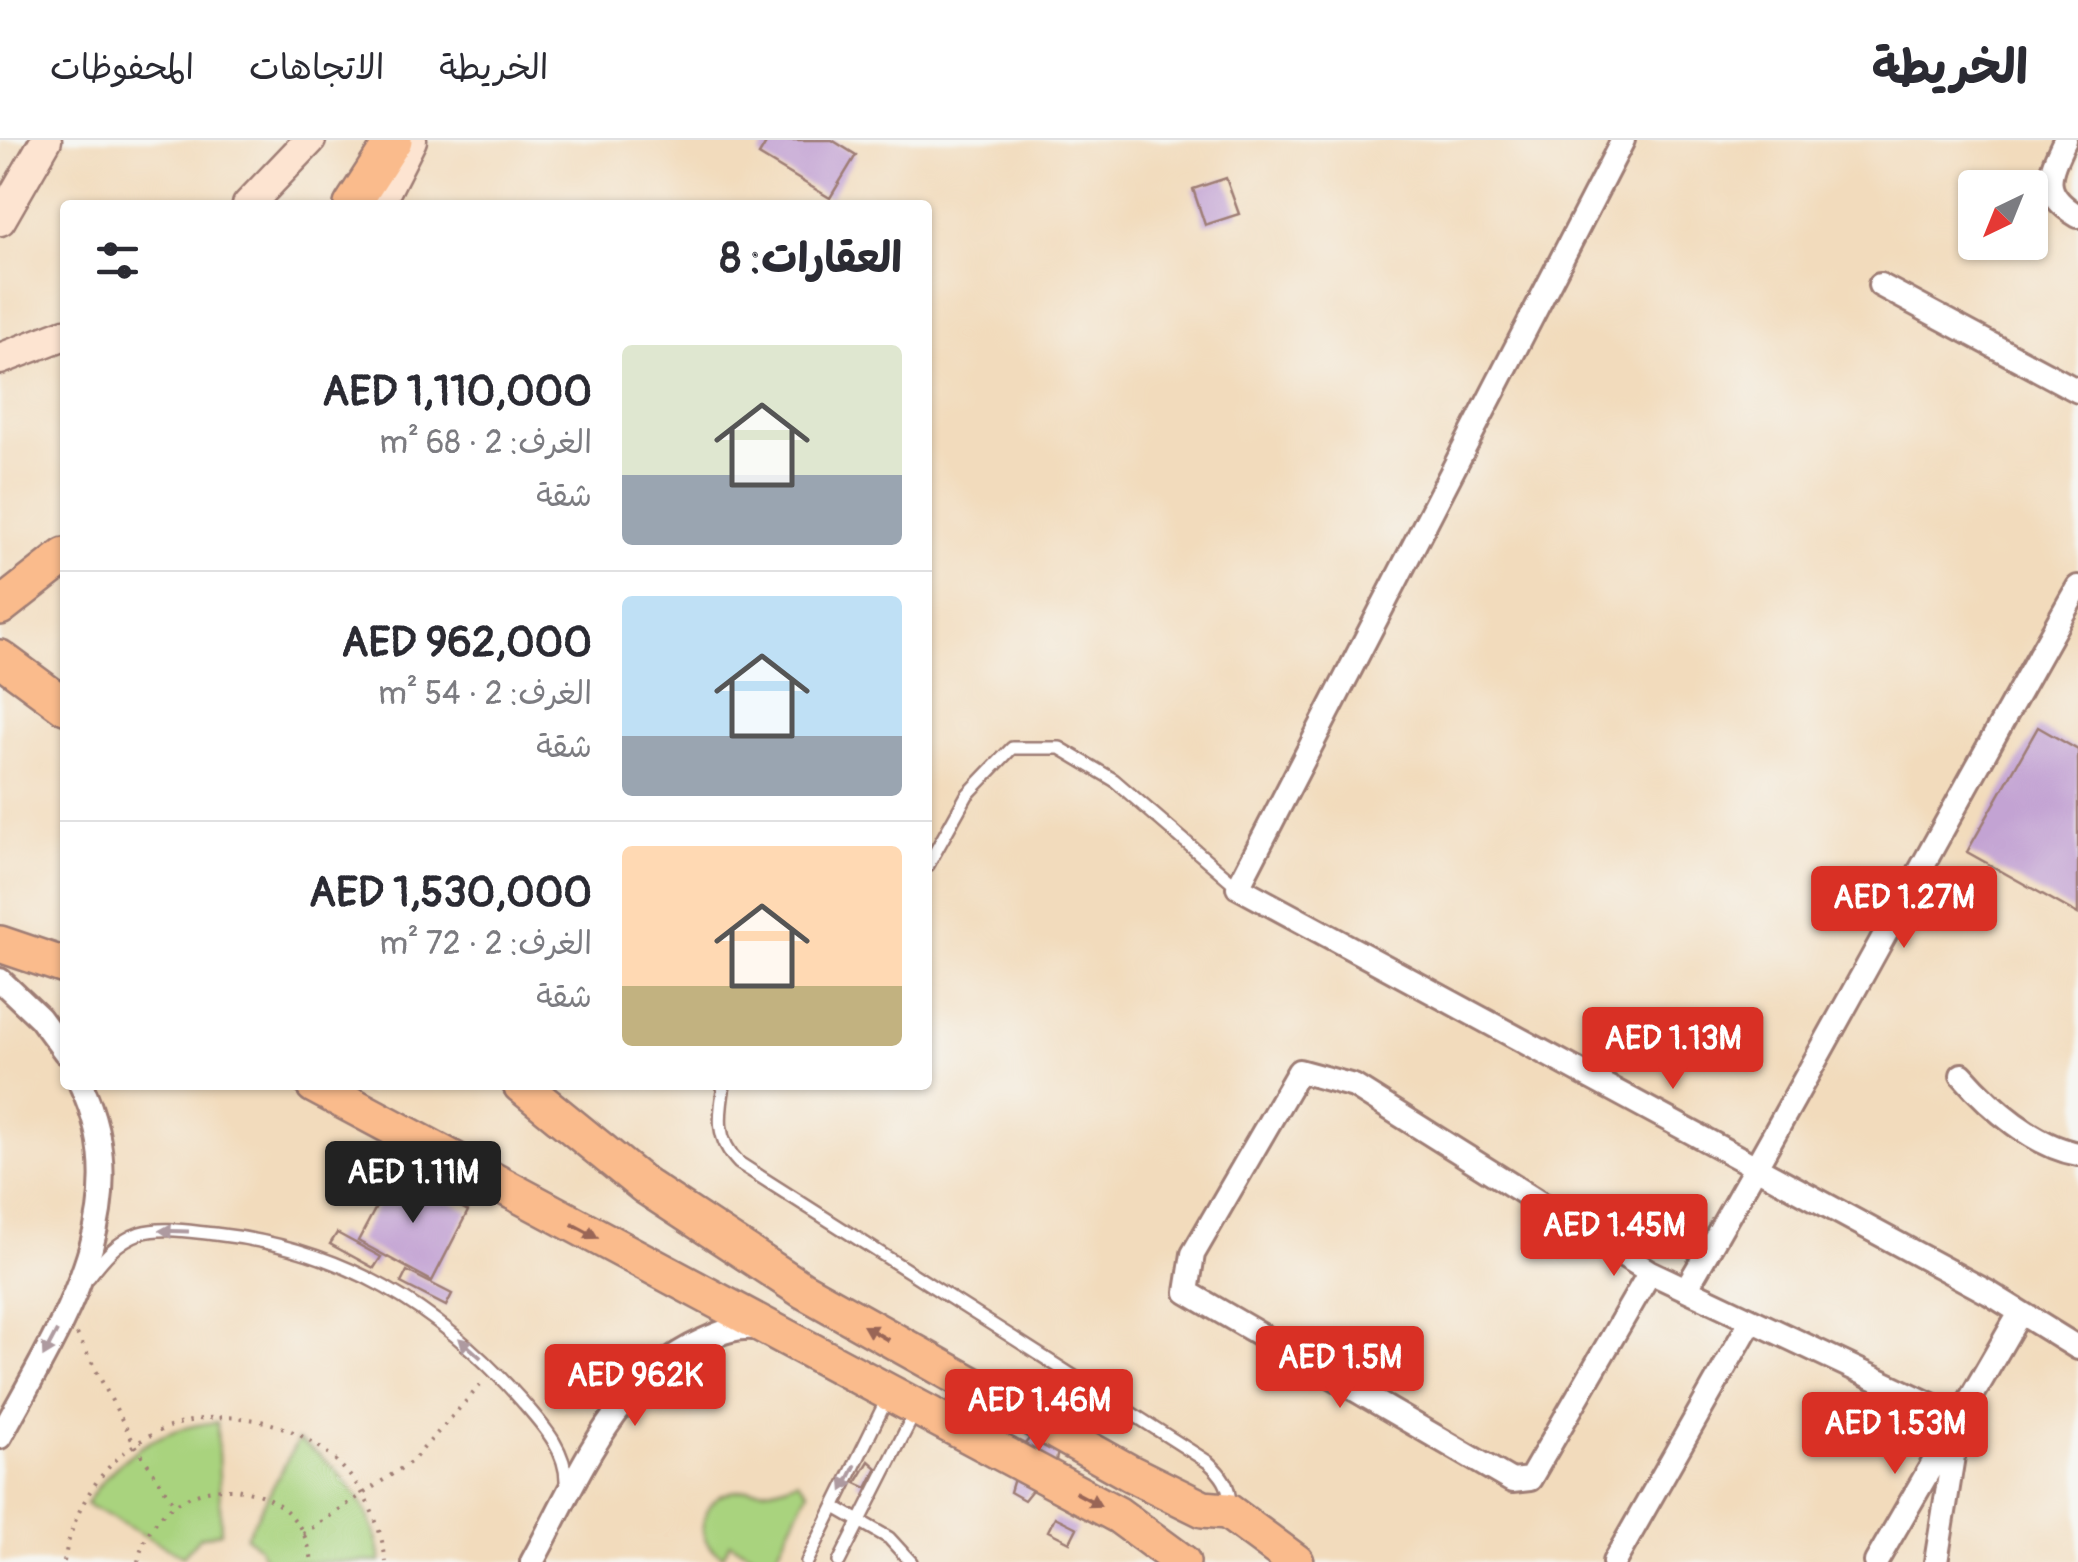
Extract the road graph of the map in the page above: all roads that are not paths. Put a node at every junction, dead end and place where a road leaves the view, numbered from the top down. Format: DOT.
graph roads {
  1 [pos="46,140"];
  2 [pos="310,140"];
  3 [pos="394,140"];
  4 [pos="411,140"];
  5 [pos="1623,140"];
  6 [pos="2065,140"];
  7 [pos="253,200"];
  8 [pos="355,200"];
  9 [pos="381,200"];
  10 [pos="2078,216"];
  11 [pos="0,220"];
  12 [pos="1880,285"];
  13 [pos="60,336"];
  14 [pos="0,359"];
  15 [pos="2078,391"];
  16 [pos="60,560"];
  17 [pos="2078,587"];
  18 [pos="0,607"];
  19 [pos="0,658"];
  20 [pos="60,702"];
  21 [pos="932,858"];
  22 [pos="1238,887"];
  23 [pos="0,944"];
  24 [pos="60,964"];
  25 [pos="0,980"];
  26 [pos="60,1045"];
  27 [pos="1962,1075"];
  28 [pos="83,1090"];
  29 [pos="323,1090"];
  30 [pos="527,1090"];
  31 [pos="545,1090"];
  32 [pos="723,1090"];
  33 [pos="2078,1154"];
  34 [pos="1757,1168"];
  35 [pos="645,1186"];
  36 [pos="1650,1272"];
  37 [pos="79,1289"];
  38 [pos="1686,1289"];
  39 [pos="2020,1313"];
  40 [pos="1751,1321"];
  41 [pos="779,1332"];
  42 [pos="2078,1348"];
  43 [pos="904,1400"];
  44 [pos="1959,1418"];
  45 [pos="0,1436"];
  46 [pos="835,1508"];
  47 [pos="558,1513"];
  48 [pos="1225,1515"];
  49 [pos="861,1520"];
  50 [pos="1180,1561"];
  51 [pos="532,1562"];
  52 [pos="807,1562"];
  53 [pos="839,1562"];
  54 [pos="911,1562"];
  55 [pos="1244,1562"];
  56 [pos="1296,1562"];
  57 [pos="1614,1562"];
  58 [pos="1876,1562"];
  59 [pos="1936,1562"];
  1 -- 11 [label="street"];
  2 -- 7 [label="street"];
  3 -- 8 [label="main road"];
  4 -- 9 [label="street"];
  5 -- 22 [label="street"];
  6 -- 10 [label="street"];
  12 -- 15 [label="street"];
  13 -- 14 [label="street"];
  16 -- 18 [label="main road"];
  17 -- 34 [label="street"];
  19 -- 20 [label="main road"];
  21 -- 22 [label="lane"];
  22 -- 34 [label="street"];
  23 -- 24 [label="main road"];
  25 -- 26 [label="street"];
  27 -- 33 [label="street"];
  28 -- 37 [label="street"];
  29 -- 41 [label="main road, one-way"];
  30 -- 35 [label="main road"];
  31 -- 35 [label="street"];
  32 -- 48 [label="lane"];
  34 -- 38 [label="street"];
  34 -- 39 [label="street"];
  48 -- 35 [label="main road, one-way"];
  36 -- 36 [label="street"];
  36 -- 38 [label="street"];
  37 -- 45 [label="street, one-way"];
  47 -- 37 [label="lane, one-way"];
  38 -- 40 [label="street"];
  39 -- 42 [label="street"];
  39 -- 44 [label="street"];
  40 -- 44 [label="street"];
  40 -- 57 [label="street"];
  41 -- 43 [label="main road"];
  41 -- 47 [label="street"];
  43 -- 46 [label="lane, one-way"];
  43 -- 49 [label="lane"];
  43 -- 50 [label="main road, one-way"];
  44 -- 58 [label="street"];
  44 -- 59 [label="street"];
  46 -- 49 [label="lane"];
  46 -- 52 [label="lane"];
  47 -- 51 [label="street"];
  48 -- 50 [label="main road"];
  48 -- 55 [label="main road"];
  48 -- 56 [label="main road"];
  49 -- 53 [label="lane"];
  49 -- 54 [label="lane"];
}
